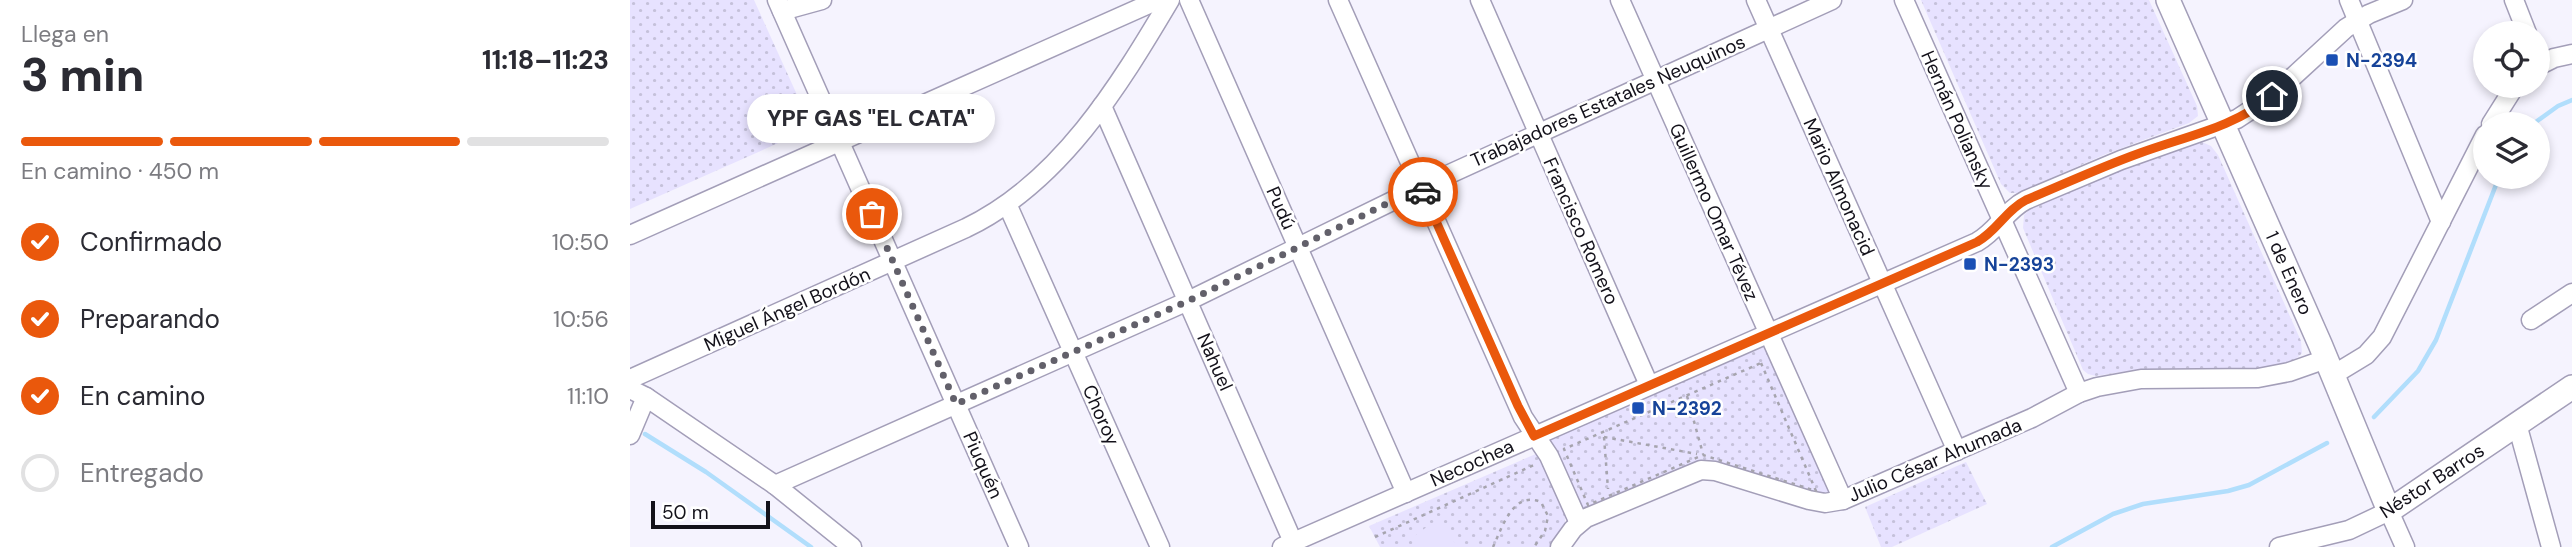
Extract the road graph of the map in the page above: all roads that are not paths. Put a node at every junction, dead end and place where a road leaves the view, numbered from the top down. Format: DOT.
graph roads {
  1 [pos="821,0"];
  2 [pos="1158,0"];
  3 [pos="1170,0"];
  4 [pos="1189,0"];
  5 [pos="1338,0"];
  6 [pos="1480,0"];
  7 [pos="1620,0"];
  8 [pos="1756,0"];
  9 [pos="1832,0"];
  10 [pos="1904,0"];
  11 [pos="2168,0"];
  12 [pos="2349,0"];
  13 [pos="2403,0"];
  14 [pos="2514,0"];
  15 [pos="779,6"];
  16 [pos="2358,20"];
  17 [pos="2522,21"];
  18 [pos="1769,29"];
  19 [pos="2572,54"];
  20 [pos="2550,60"];
  21 [pos="1656,80"];
  22 [pos="1102,106"];
  23 [pos="2224,126"];
  24 [pos="1538,133"];
  25 [pos="839,142"];
  26 [pos="2473,159"];
  27 [pos="1421,187"];
  28 [pos="1008,206"];
  29 [pos="2001,220"];
  30 [pos="2441,222"];
  31 [pos="630,235"];
  32 [pos="1298,247"];
  33 [pos="893,262"];
  34 [pos="1882,283"];
  35 [pos="2572,293"];
  36 [pos="1188,301"];
  37 [pos="2531,320"];
  38 [pos="1768,333"];
  39 [pos="1073,352"];
  40 [pos="2330,367"];
  41 [pos="630,379"];
  42 [pos="1649,385"];
  43 [pos="2572,387"];
  44 [pos="638,393"];
  45 [pos="2079,393"];
  46 [pos="956,404"];
  47 [pos="2518,424"];
  48 [pos="630,435"];
  49 [pos="1534,436"];
  50 [pos="1957,451"];
  51 [pos="775,485"];
  52 [pos="1406,493"];
  53 [pos="1843,500"];
  54 [pos="2389,510"];
  55 [pos="1578,523"];
  56 [pos="1287,545"];
  57 [pos="852,547"];
  58 [pos="1019,547"];
  59 [pos="1160,547"];
  60 [pos="1560,547"];
  61 [pos="2279,547"];
  62 [pos="2404,547"];
  63 [pos="2551,547"];
  1 -- 15 [label="street"];
  2 -- 25 [label="street"];
  3 -- 22 [label="street, Miguel Ángel Bordón"];
  4 -- 32 [label="street, Pudú"];
  5 -- 27 [label="street"];
  6 -- 24 [label="street, Francisco Romero"];
  7 -- 21 [label="street, Guillermo Omar Tévez"];
  8 -- 18 [label="street, Mario Almonacid"];
  9 -- 18 [label="street, Trabajadores Estatales Neuquinos"];
  10 -- 29 [label="street, Hernán Poliansky"];
  11 -- 23 [label="main road, 1 de Enero"];
  12 -- 16 [label="street"];
  13 -- 16 [label="street, Necochea"];
  14 -- 17 [label="street"];
  15 -- 25 [label="street, Piuquén"];
  16 -- 23 [label="street, Necochea"];
  16 -- 30 [label="street"];
  18 -- 21 [label="street, Trabajadores Estatales Neuquinos"];
  18 -- 34 [label="street, Mario Almonacid"];
  19 -- 20 [label="street"];
  21 -- 24 [label="street, Trabajadores Estatales Neuquinos"];
  21 -- 38 [label="street, Guillermo Omar Tévez"];
  22 -- 28 [label="street, Miguel Ángel Bordón"];
  22 -- 36 [label="street, Nahuel"];
  23 -- 29 [label="street, Necochea"];
  23 -- 40 [label="main road, 1 de Enero"];
  24 -- 27 [label="street, Trabajadores Estatales Neuquinos"];
  24 -- 42 [label="street, Francisco Romero"];
  25 -- 31 [label="street"];
  25 -- 33 [label="street, Piuquén"];
  26 -- 30 [label="street, Julio César Ahumada"];
  27 -- 32 [label="street, Trabajadores Estatales Neuquinos"];
  27 -- 49 [label="street"];
  28 -- 33 [label="street, Miguel Ángel Bordón"];
  28 -- 39 [label="street, Choroy"];
  29 -- 34 [label="street, Necochea"];
  29 -- 45 [label="street, Hernán Poliansky"];
  30 -- 40 [label="street, Julio César Ahumada"];
  32 -- 36 [label="street, Trabajadores Estatales Neuquinos"];
  32 -- 52 [label="street, Pudú"];
  33 -- 41 [label="street, Miguel Ángel Bordón"];
  33 -- 46 [label="street, Piuquén"];
  34 -- 38 [label="street, Necochea"];
  34 -- 50 [label="street, Mario Almonacid"];
  35 -- 37 [label="street"];
  36 -- 39 [label="street, Trabajadores Estatales Neuquinos"];
  36 -- 56 [label="street, Nahuel"];
  38 -- 42 [label="street, Necochea"];
  38 -- 53 [label="street, Guillermo Omar Tévez"];
  39 -- 46 [label="street, Trabajadores Estatales Neuquinos"];
  39 -- 59 [label="street, Choroy"];
  40 -- 45 [label="street, Julio César Ahumada"];
  40 -- 54 [label="main road, 1 de Enero"];
  42 -- 49 [label="street, Necochea"];
  43 -- 47 [label="main road, Néstor Barros"];
  44 -- 48 [label="street"];
  44 -- 51 [label="street"];
  45 -- 50 [label="street, Julio César Ahumada"];
  46 -- 51 [label="street, Trabajadores Estatales Neuquinos"];
  46 -- 58 [label="street, Piuquén"];
  47 -- 54 [label="main road, Néstor Barros"];
  47 -- 63 [label="street"];
  49 -- 52 [label="street, Necochea"];
  49 -- 55 [label="street"];
  50 -- 53 [label="street, Julio César Ahumada"];
  51 -- 57 [label="street"];
  52 -- 56 [label="street, Necochea"];
  53 -- 55 [label="street, Julio César Ahumada"];
  54 -- 61 [label="street, Néstor Barros"];
  54 -- 62 [label="street, 1 de Enero"];
  55 -- 60 [label="street, Julio César Ahumada"];
}
